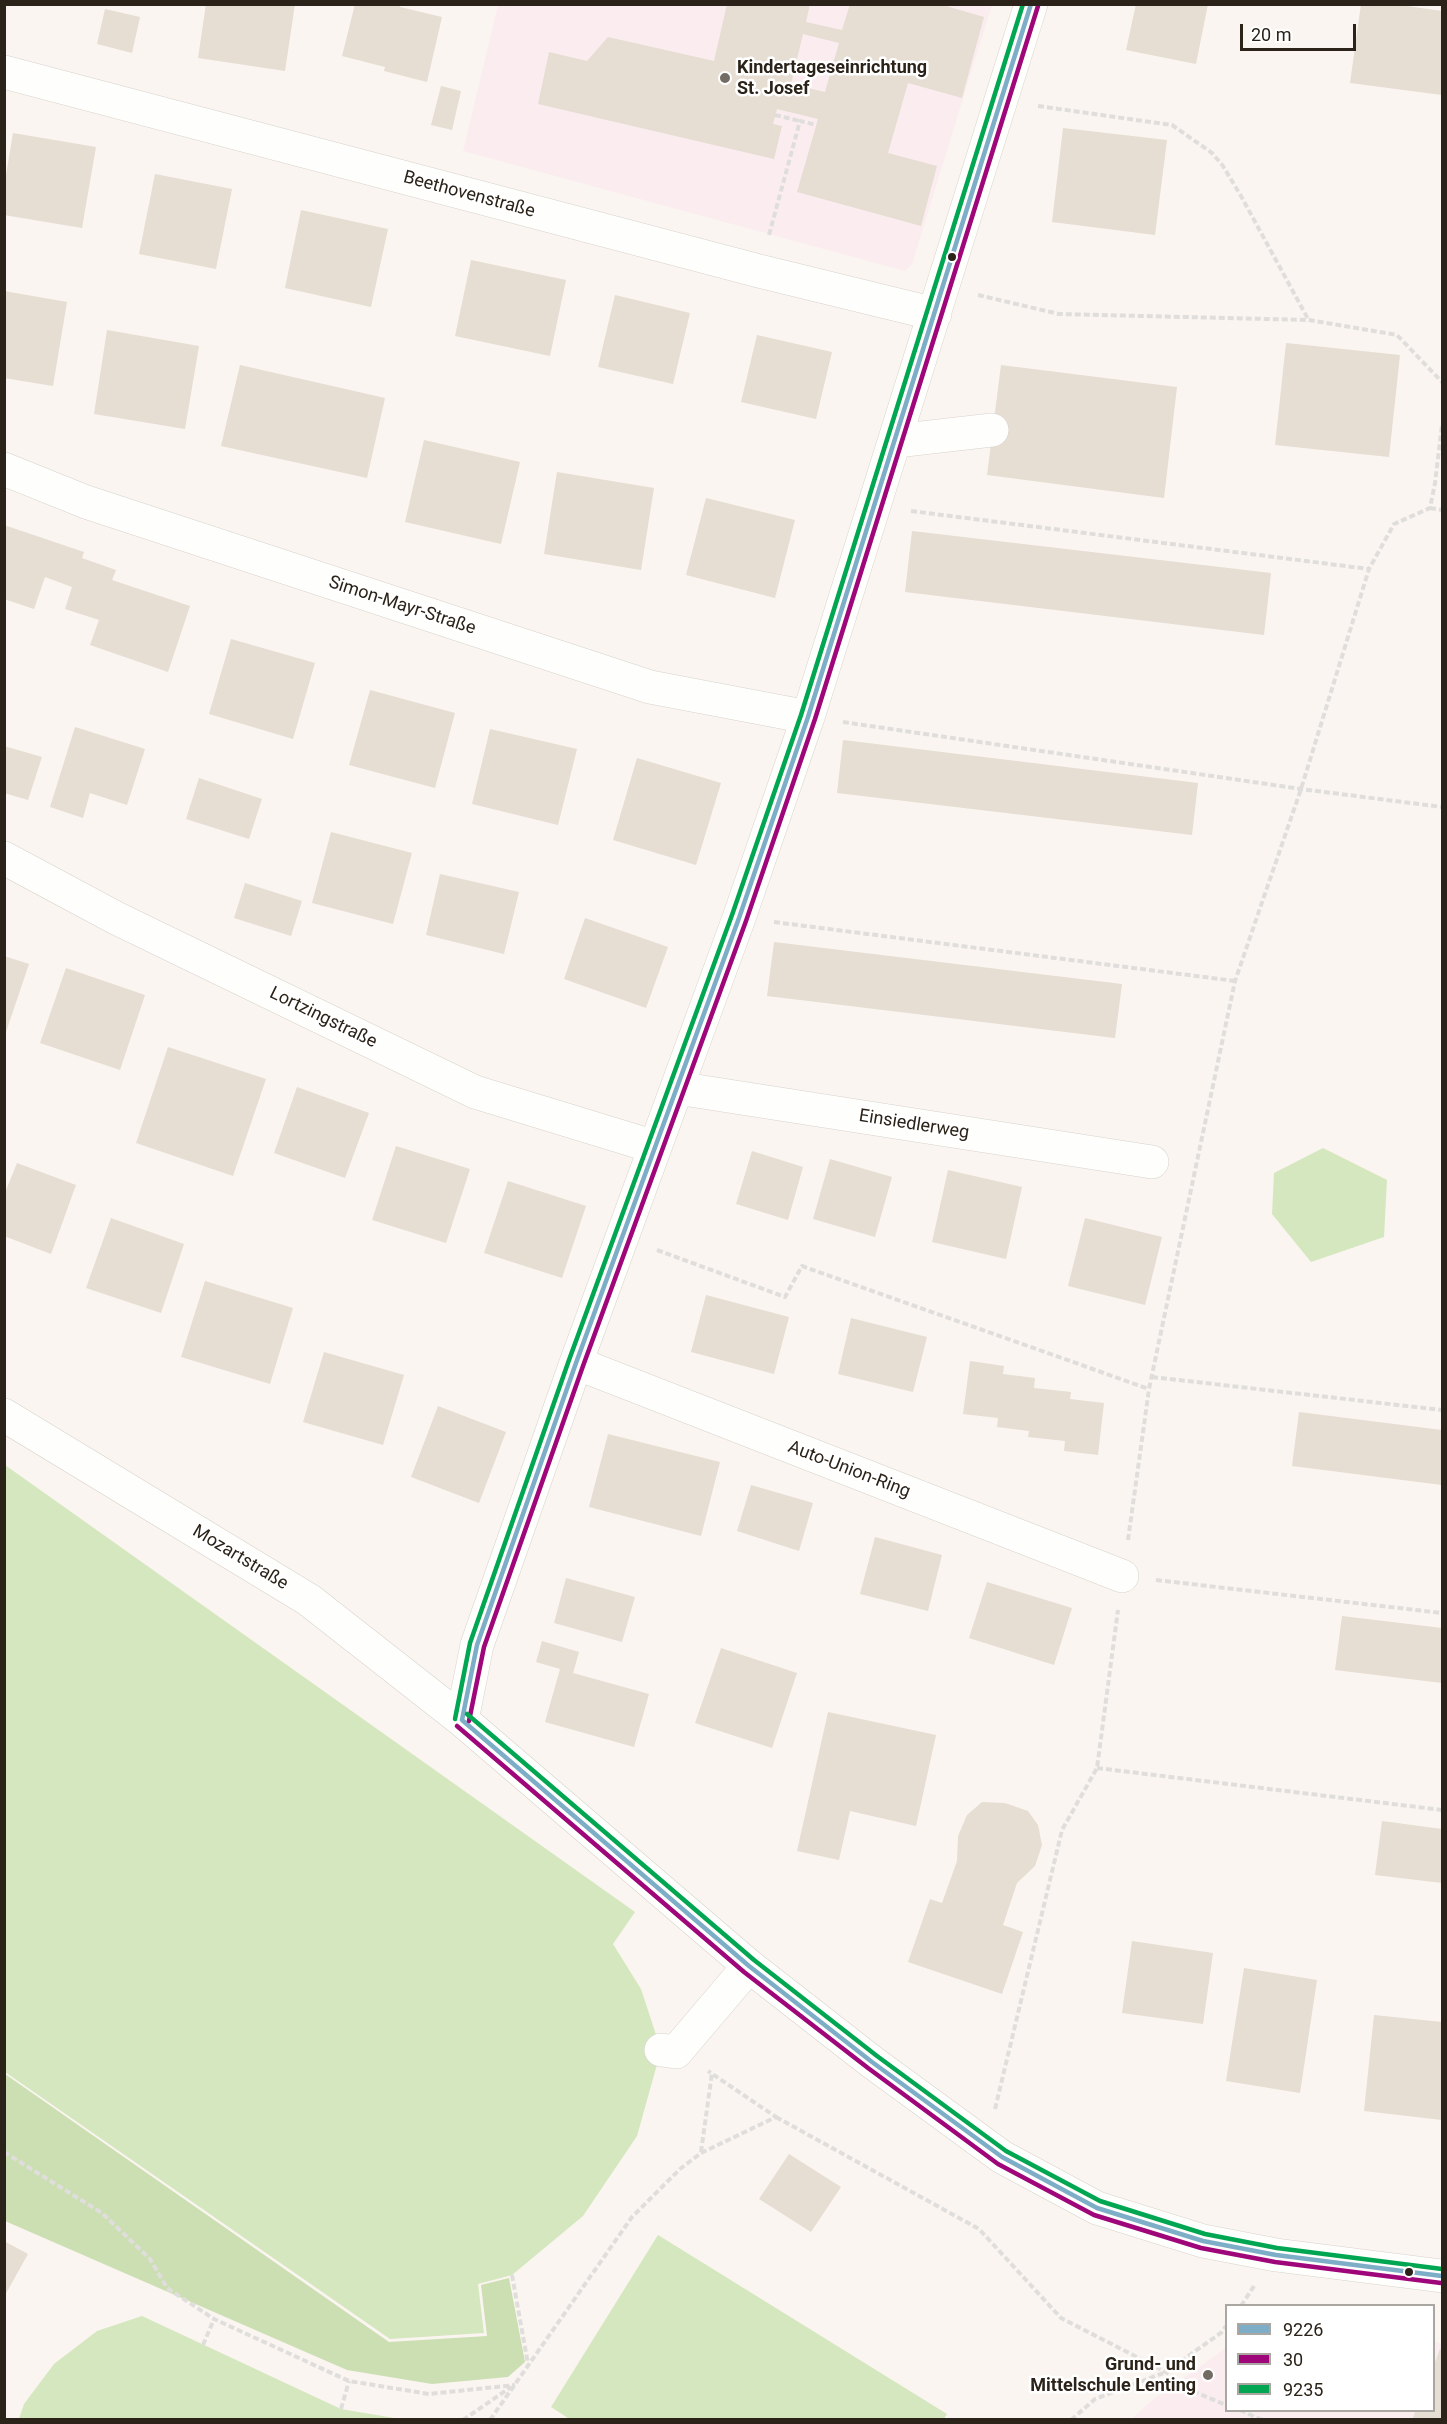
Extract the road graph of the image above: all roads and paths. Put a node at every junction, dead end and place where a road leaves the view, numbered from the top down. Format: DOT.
graph roads {
  1 [pos="1031,4"];
  2 [pos="4,72"];
  3 [pos="1001,101"];
  4 [pos="775,115"];
  5 [pos="800,121"];
  6 [pos="816,125"];
  7 [pos="759,271"];
  8 [pos="939,301"];
  9 [pos="1309,320"];
  10 [pos="1443,382"];
  11 [pos="1443,425"];
  12 [pos="992,430"];
  13 [pos="896,441"];
  14 [pos="4,469"];
  15 [pos="875,506"];
  16 [pos="1430,508"];
  17 [pos="1443,510"];
  18 [pos="1369,569"];
  19 [pos="808,717"];
  20 [pos="1301,789"];
  21 [pos="1443,807"];
  22 [pos="4,858"];
  23 [pos="739,918"];
  24 [pos="1235,981"];
  25 [pos="677,1088"];
  26 [pos="655,1147"];
  27 [pos="1152,1162"];
  28 [pos="622,1238"];
  29 [pos="576,1363"];
  30 [pos="1152,1377"];
  31 [pos="1149,1389"];
  32 [pos="1443,1410"];
  33 [pos="4,1415"];
  34 [pos="1122,1576"];
  35 [pos="1443,1613"];
  36 [pos="462,1720"];
  37 [pos="1097,1768"];
  38 [pos="1443,1810"];
  39 [pos="749,1966"];
  40 [pos="669,2051"];
  41 [pos="712,2073"];
  42 [pos="776,2117"];
  43 [pos="987,2145"];
  44 [pos="4,2152"];
  45 [pos="701,2153"];
  46 [pos="512,2275"];
  47 [pos="1443,2276"];
  48 [pos="214,2319"];
  49 [pos="1225,2328"];
  50 [pos="203,2345"];
  51 [pos="528,2364"];
  52 [pos="1166,2372"];
  53 [pos="349,2381"];
  54 [pos="514,2385"];
  55 [pos="1225,2404"];
  56 [pos="340,2409"];
  57 [pos="1244,2412"];
  58 [pos="463,2420"];
  59 [pos="490,2420"];
  60 [pos="1071,2420"];
  61 [pos="1262,2420"];
  1 -- 3 [label="street"];
  2 -- 7 [label="street, Beethovenstraße"];
  3 -- 8 [label="street"];
  3 -- 9 [label="path"];
  4 -- 5 [label="path"];
  5 -- 6 [label="path"];
  5 -- 7 [label="path"];
  7 -- 8 [label="street, Beethovenstraße"];
  8 -- 9 [label="path"];
  8 -- 13 [label="street"];
  9 -- 10 [label="path"];
  11 -- 16 [label="path"];
  12 -- 13 [label="street"];
  13 -- 15 [label="street"];
  14 -- 19 [label="street, Simon-Mayr-Straße"];
  15 -- 18 [label="path"];
  15 -- 19 [label="street"];
  16 -- 17 [label="path"];
  16 -- 18 [label="path"];
  18 -- 20 [label="path"];
  19 -- 20 [label="path"];
  19 -- 23 [label="street"];
  20 -- 21 [label="path"];
  20 -- 24 [label="path"];
  22 -- 26 [label="street, Lortzingstraße"];
  23 -- 24 [label="path"];
  23 -- 25 [label="street"];
  24 -- 30 [label="path"];
  25 -- 26 [label="street"];
  25 -- 27 [label="street, Einsiedlerweg"];
  26 -- 28 [label="street"];
  28 -- 29 [label="street"];
  28 -- 31 [label="path"];
  29 -- 34 [label="street, Auto-Union-Ring"];
  29 -- 36 [label="street"];
  30 -- 31 [label="path"];
  30 -- 32 [label="path"];
  31 -- 34 [label="path"];
  33 -- 36 [label="street, Mozartstraße"];
  34 -- 35 [label="path"];
  34 -- 37 [label="path"];
  36 -- 39 [label="street, Mozartstraße"];
  37 -- 38 [label="path"];
  37 -- 43 [label="path"];
  39 -- 40 [label="street"];
  39 -- 43 [label="street, Mozartstraße"];
  40 -- 41 [label="path"];
  41 -- 42 [label="path"];
  41 -- 45 [label="path"];
  42 -- 45 [label="path"];
  42 -- 52 [label="path"];
  43 -- 47 [label="street, Mozartstraße"];
  44 -- 48 [label="path"];
  45 -- 51 [label="path"];
  46 -- 51 [label="path"];
  48 -- 50 [label="path"];
  48 -- 53 [label="path"];
  49 -- 52 [label="path"];
  51 -- 54 [label="path"];
  52 -- 55 [label="path"];
  52 -- 60 [label="path"];
  53 -- 54 [label="path"];
  53 -- 56 [label="path"];
  54 -- 58 [label="path"];
  54 -- 59 [label="path"];
  57 -- 61 [label="path"];
}
